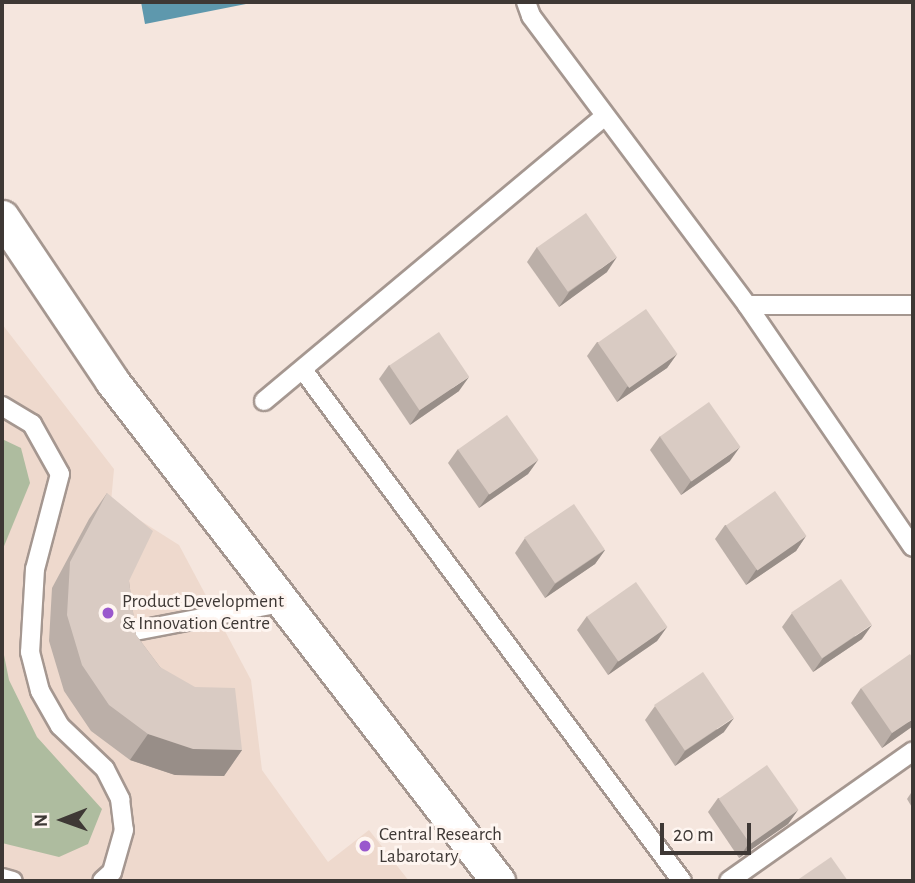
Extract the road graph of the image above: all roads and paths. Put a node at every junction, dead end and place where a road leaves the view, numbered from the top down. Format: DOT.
graph roads {
  1 [pos="526,2"];
  2 [pos="604,117"];
  3 [pos="2,217"];
  4 [pos="747,305"];
  5 [pos="913,305"];
  6 [pos="303,370"];
  7 [pos="264,401"];
  8 [pos="2,406"];
  9 [pos="913,547"];
  10 [pos="281,603"];
  11 [pos="135,631"];
  12 [pos="913,751"];
  13 [pos="2,878"];
  14 [pos="107,878"];
  15 [pos="13,881"];
  16 [pos="498,881"];
  17 [pos="682,881"];
  18 [pos="729,881"];
  1 -- 2 [label="lane"];
  2 -- 4 [label="lane"];
  2 -- 6 [label="lane"];
  3 -- 10 [label="street"];
  4 -- 5 [label="lane"];
  4 -- 9 [label="lane"];
  6 -- 7 [label="lane"];
  6 -- 17 [label="lane"];
  8 -- 14 [label="lane"];
  10 -- 11 [label="lane"];
  10 -- 16 [label="street"];
  12 -- 18 [label="lane"];
  13 -- 15 [label="lane"];
}
